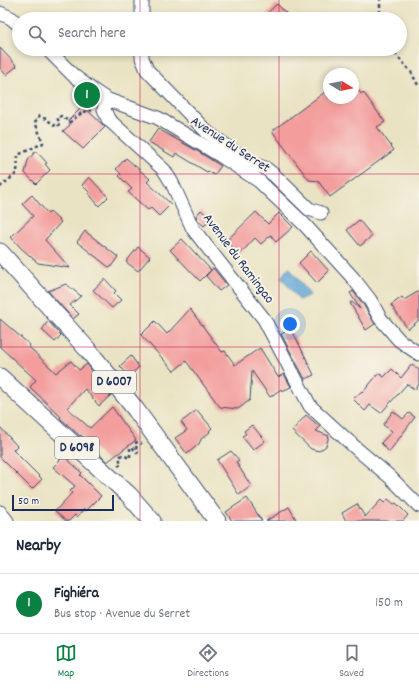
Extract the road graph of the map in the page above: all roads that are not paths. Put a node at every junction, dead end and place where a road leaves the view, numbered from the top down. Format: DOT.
graph roads {
  1 [pos="142,0"];
  2 [pos="0,12"];
  3 [pos="142,12"];
  4 [pos="12,19"];
  5 [pos="54,56"];
  6 [pos="142,56"];
  7 [pos="105,104"];
  8 [pos="245,168"];
  9 [pos="320,213"];
  10 [pos="0,252"];
  11 [pos="419,354"];
  12 [pos="0,377"];
  13 [pos="419,506"];
  14 [pos="0,512"];
  15 [pos="7,521"];
  16 [pos="152,521"];
  17 [pos="216,521"];
  1 -- 3 [label="street"];
  2 -- 4 [label="street"];
  5 -- 7 [label="street, Avenue du Serret"];
  6 -- 8 [label="street"];
  7 -- 8 [label="street, Avenue du Serret"];
  7 -- 13 [label="street, Avenue du Ramingao"];
  8 -- 9 [label="street"];
  8 -- 11 [label="street, Avenue du Serret"];
  10 -- 17 [label="main road, D 6007"];
  12 -- 16 [label="main road, D 6098"];
  14 -- 15 [label="street"];
}
